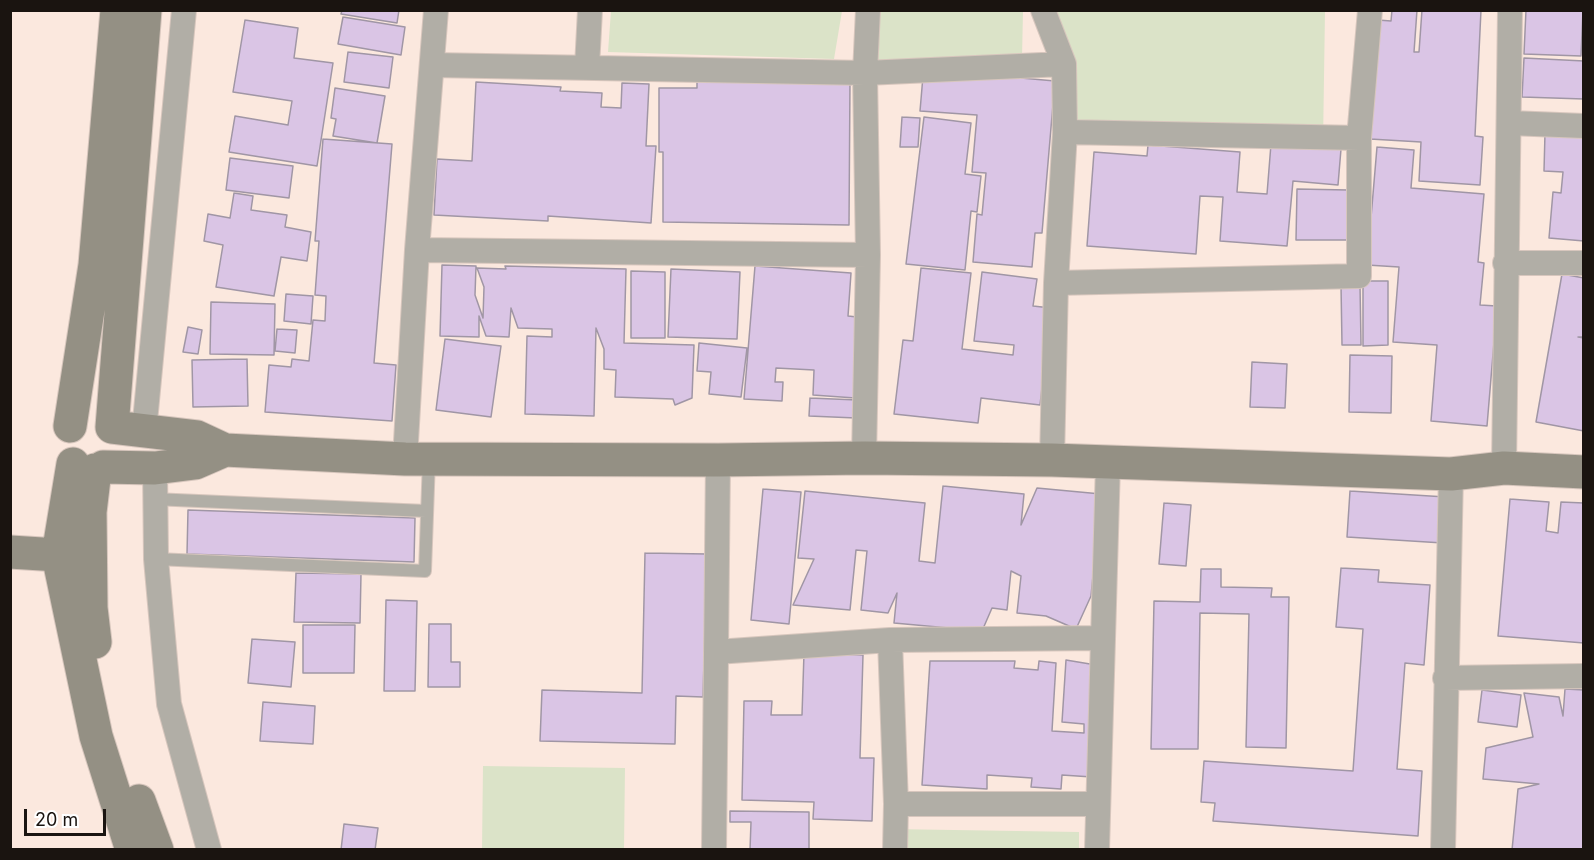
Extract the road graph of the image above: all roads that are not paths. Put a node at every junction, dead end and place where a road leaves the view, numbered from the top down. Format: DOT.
graph roads {
  1 [pos="117,10"];
  2 [pos="145,10"];
  3 [pos="184,10"];
  4 [pos="436,10"];
  5 [pos="590,10"];
  6 [pos="868,10"];
  7 [pos="1043,10"];
  8 [pos="1370,10"];
  9 [pos="1510,10"];
  10 [pos="1064,64"];
  11 [pos="432,65"];
  12 [pos="587,67"];
  13 [pos="865,73"];
  14 [pos="1510,123"];
  15 [pos="1584,126"];
  16 [pos="1065,132"];
  17 [pos="135,135"];
  18 [pos="1359,138"];
  19 [pos="171,139"];
  20 [pos="417,250"];
  21 [pos="868,255"];
  22 [pos="1505,263"];
  23 [pos="1584,263"];
  24 [pos="1056,283"];
  25 [pos="70,426"];
  26 [pos="128,429"];
  27 [pos="225,450"];
  28 [pos="864,458"];
  29 [pos="417,459"];
  30 [pos="718,460"];
  31 [pos="1052,460"];
  32 [pos="1108,463"];
  33 [pos="90,467"];
  34 [pos="1504,468"];
  35 [pos="1584,472"];
  36 [pos="1451,474"];
  37 [pos="154,483"];
  38 [pos="426,511"];
  39 [pos="10,552"];
  40 [pos="58,555"];
  41 [pos="156,559"];
  42 [pos="1101,638"];
  43 [pos="890,640"];
  44 [pos="716,652"];
  45 [pos="1584,676"];
  46 [pos="1445,678"];
  47 [pos="896,804"];
  48 [pos="1098,804"];
  49 [pos="132,849"];
  50 [pos="157,849"];
  51 [pos="209,849"];
  52 [pos="714,849"];
  53 [pos="895,849"];
  54 [pos="1097,849"];
  55 [pos="1443,849"];
  1 -- 25 [label="main road"];
  2 -- 17 [label="main road"];
  3 -- 19 [label="street"];
  4 -- 11 [label="street"];
  5 -- 12 [label="street"];
  6 -- 13 [label="street"];
  7 -- 10 [label="street"];
  8 -- 18 [label="street"];
  9 -- 14 [label="street"];
  10 -- 13 [label="street"];
  10 -- 16 [label="street"];
  11 -- 12 [label="street"];
  11 -- 20 [label="street"];
  12 -- 13 [label="street"];
  13 -- 21 [label="street"];
  14 -- 15 [label="street"];
  14 -- 22 [label="street"];
  16 -- 18 [label="street"];
  16 -- 24 [label="street"];
  17 -- 19 [label="street"];
  17 -- 26 [label="main road"];
  18 -- 24 [label="street"];
  19 -- 26 [label="street"];
  20 -- 21 [label="street"];
  20 -- 29 [label="street"];
  21 -- 28 [label="street"];
  22 -- 23 [label="street"];
  22 -- 34 [label="street"];
  24 -- 31 [label="street"];
  25 -- 26 [label="main road"];
  25 -- 33 [label="main road"];
  26 -- 27 [label="main road"];
  26 -- 33 [label="main road"];
  27 -- 29 [label="main road"];
  27 -- 37 [label="main road"];
  28 -- 30 [label="main road"];
  28 -- 31 [label="main road"];
  29 -- 30 [label="main road"];
  29 -- 38 [label="lane"];
  30 -- 44 [label="street"];
  31 -- 32 [label="main road"];
  32 -- 36 [label="main road"];
  32 -- 42 [label="street"];
  33 -- 37 [label="main road"];
  33 -- 40 [label="main road"];
  33 -- 50 [label="main road"];
  34 -- 35 [label="main road"];
  34 -- 36 [label="main road"];
  36 -- 46 [label="street"];
  37 -- 38 [label="lane"];
  37 -- 41 [label="street"];
  38 -- 41 [label="lane"];
  39 -- 40 [label="main road"];
  40 -- 49 [label="main road"];
  41 -- 51 [label="street"];
  42 -- 43 [label="street"];
  42 -- 48 [label="street"];
  43 -- 44 [label="street"];
  43 -- 47 [label="street"];
  44 -- 52 [label="street"];
  45 -- 46 [label="street"];
  46 -- 55 [label="street"];
  47 -- 48 [label="street"];
  47 -- 53 [label="street"];
  48 -- 54 [label="street"];
}
